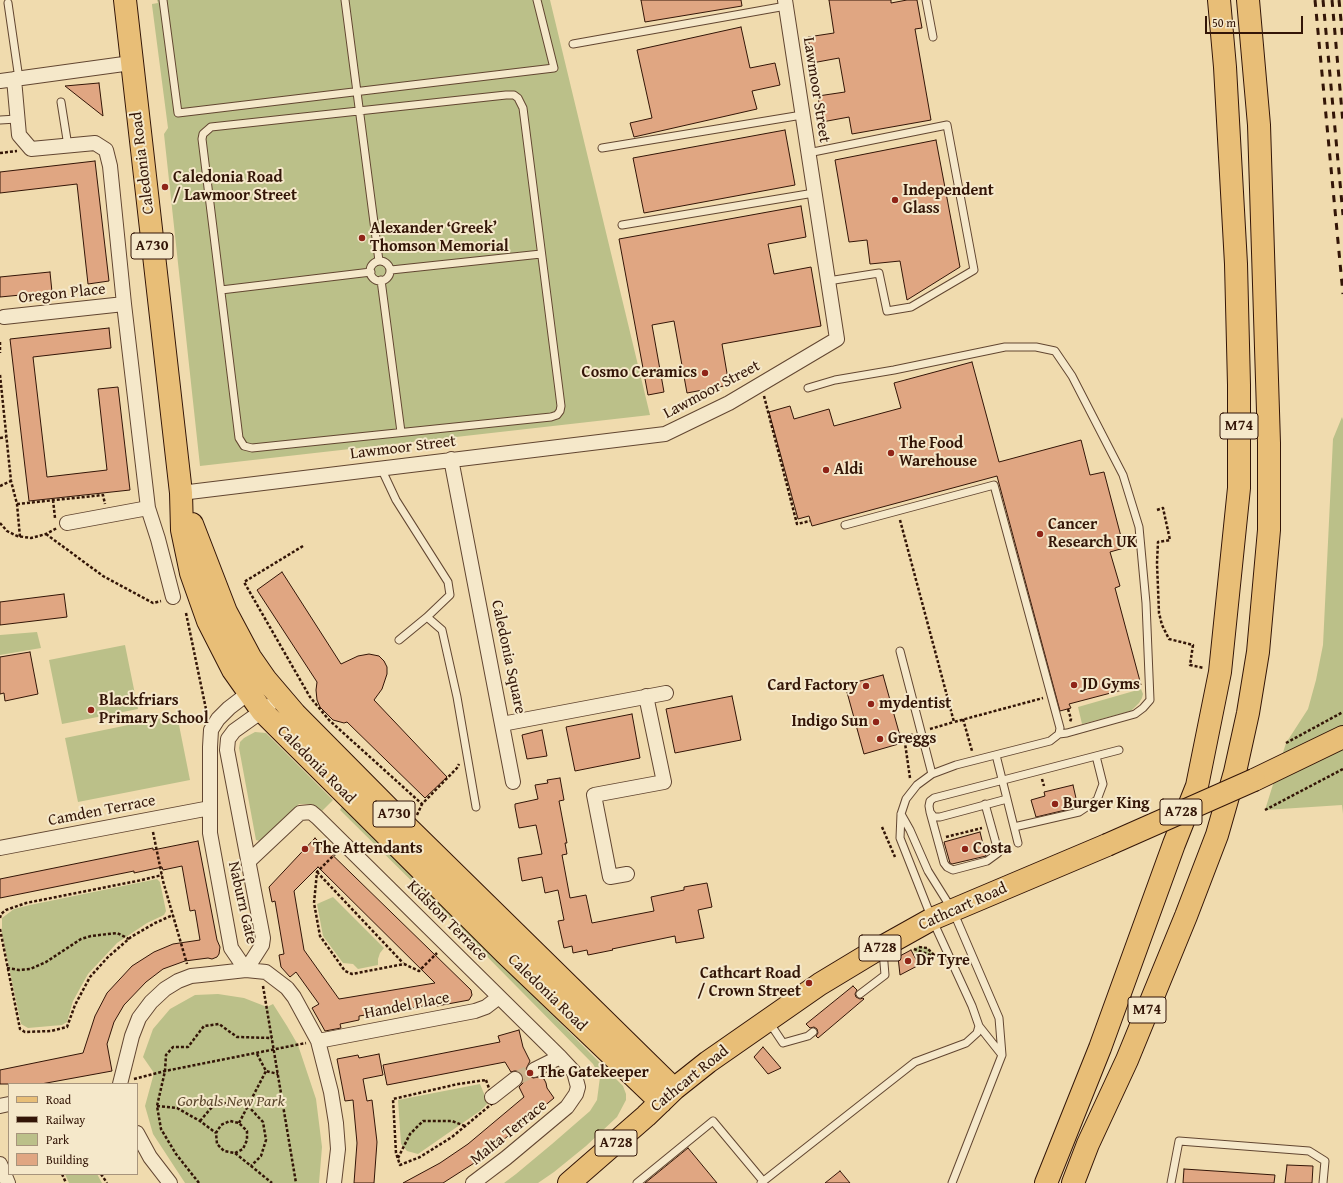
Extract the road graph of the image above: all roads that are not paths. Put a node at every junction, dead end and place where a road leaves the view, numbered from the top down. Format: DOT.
graph roads {
  1 [pos="125,0"];
  2 [pos="163,0"];
  3 [pos="345,0"];
  4 [pos="537,0"];
  5 [pos="926,0"];
  6 [pos="1219,0"];
  7 [pos="1248,0"];
  8 [pos="8,3"];
  9 [pos="785,3"];
  10 [pos="933,36"];
  11 [pos="573,44"];
  12 [pos="131,63"];
  13 [pos="17,79"];
  14 [pos="0,81"];
  15 [pos="358,93"];
  16 [pos="61,102"];
  17 [pos="360,112"];
  18 [pos="802,115"];
  19 [pos="17,119"];
  20 [pos="0,120"];
  21 [pos="68,146"];
  22 [pos="602,148"];
  23 [pos="808,153"];
  24 [pos="814,193"];
  25 [pos="622,225"];
  26 [pos="541,254"];
  27 [pos="379,262"];
  28 [pos="390,270"];
  29 [pos="371,272"];
  30 [pos="381,280"];
  31 [pos="828,281"];
  32 [pos="221,290"];
  33 [pos="124,304"];
  34 [pos="4,317"];
  35 [pos="808,388"];
  36 [pos="401,432"];
  37 [pos="451,460"];
  38 [pos="381,468"];
  39 [pos="181,493"];
  40 [pos="148,508"];
  41 [pos="845,525"];
  42 [pos="62,526"];
  43 [pos="173,597"];
  44 [pos="427,617"];
  45 [pos="399,640"];
  46 [pos="900,651"];
  47 [pos="266,680"];
  48 [pos="248,693"];
  49 [pos="666,693"];
  50 [pos="646,696"];
  51 [pos="281,697"];
  52 [pos="262,711"];
  53 [pos="502,724"];
  54 [pos="1059,734"];
  55 [pos="1343,737"];
  56 [pos="1119,750"];
  57 [pos="996,755"];
  58 [pos="1096,756"];
  59 [pos="932,774"];
  60 [pos="1002,780"];
  61 [pos="513,782"];
  62 [pos="1007,798"];
  63 [pos="985,804"];
  64 [pos="476,807"];
  65 [pos="210,808"];
  66 [pos="930,812"];
  67 [pos="901,814"];
  68 [pos="1014,828"];
  69 [pos="1018,843"];
  70 [pos="0,848"];
  71 [pos="249,861"];
  72 [pos="627,874"];
  73 [pos="953,911"];
  74 [pos="932,920"];
  75 [pos="882,946"];
  76 [pos="246,970"];
  77 [pos="860,994"];
  78 [pos="499,997"];
  79 [pos="768,1020"];
  80 [pos="979,1026"];
  81 [pos="813,1032"];
  82 [pos="318,1041"];
  83 [pos="1002,1055"];
  84 [pos="560,1057"];
  85 [pos="534,1070"];
  86 [pos="515,1079"];
  87 [pos="117,1083"];
  88 [pos="578,1087"];
  89 [pos="667,1095"];
  90 [pos="492,1097"];
  91 [pos="138,1135"];
  92 [pos="0,1164"];
  93 [pos="762,1182"];
  94 [pos="8,1183"];
  95 [pos="170,1183"];
  96 [pos="334,1183"];
  97 [pos="473,1183"];
  98 [pos="569,1183"];
  99 [pos="637,1183"];
  100 [pos="952,1183"];
  101 [pos="1046,1183"];
  102 [pos="1073,1183"];
  103 [pos="1172,1183"];
  104 [pos="1323,1183"];
  1 -- 12 [label="main road, Caledonia Road / A730"];
  2 -- 15 [label="lane"];
  3 -- 15 [label="lane"];
  4 -- 15 [label="lane"];
  5 -- 10 [label="lane"];
  6 -- 101 [label="main road, M74"];
  7 -- 102 [label="main road, M74"];
  8 -- 13 [label="lane"];
  9 -- 11 [label="lane"];
  9 -- 18 [label="street, Lawmoor Street"];
  12 -- 13 [label="street"];
  12 -- 39 [label="main road, Caledonia Road / A730"];
  13 -- 14 [label="street"];
  13 -- 19 [label="street"];
  15 -- 17 [label="lane"];
  16 -- 21 [label="lane"];
  17 -- 26 [label="lane"];
  17 -- 27 [label="lane"];
  17 -- 32 [label="lane"];
  18 -- 22 [label="lane"];
  18 -- 23 [label="street, Lawmoor Street"];
  19 -- 20 [label="lane"];
  19 -- 21 [label="street"];
  21 -- 33 [label="street"];
  23 -- 24 [label="street, Lawmoor Street"];
  23 -- 31 [label="lane"];
  24 -- 25 [label="lane"];
  24 -- 31 [label="street, Lawmoor Street"];
  26 -- 28 [label="lane"];
  26 -- 36 [label="lane"];
  27 -- 28 [label="lane"];
  27 -- 29 [label="lane"];
  28 -- 30 [label="lane"];
  29 -- 30 [label="lane"];
  29 -- 32 [label="lane"];
  30 -- 36 [label="lane"];
  31 -- 37 [label="street, Lawmoor Street"];
  32 -- 36 [label="lane"];
  33 -- 34 [label="street, Oregon Place"];
  33 -- 40 [label="street"];
  35 -- 54 [label="lane"];
  37 -- 38 [label="street, Lawmoor Street"];
  37 -- 53 [label="street, Caledonia Square"];
  38 -- 39 [label="street, Lawmoor Street"];
  38 -- 44 [label="lane"];
  39 -- 47 [label="main road, Caledonia Road / A730"];
  39 -- 48 [label="main road, Caledonia Road / A730"];
  40 -- 42 [label="street"];
  40 -- 43 [label="street"];
  41 -- 54 [label="lane"];
  44 -- 45 [label="lane"];
  44 -- 64 [label="lane"];
  46 -- 59 [label="lane"];
  47 -- 48 [label="street, Naburn Gate"];
  47 -- 51 [label="main road, Caledonia Road / A730"];
  48 -- 52 [label="main road, Caledonia Road / A730"];
  48 -- 65 [label="street, Naburn Gate"];
  49 -- 50 [label="street, Caledonia Square"];
  50 -- 53 [label="street, Caledonia Square"];
  50 -- 72 [label="street"];
  51 -- 52 [label="street, Naburn Gate"];
  51 -- 89 [label="main road, Caledonia Road / A730"];
  52 -- 71 [label="street, Naburn Gate"];
  52 -- 89 [label="main road, Caledonia Road / A730"];
  53 -- 61 [label="street"];
  54 -- 57 [label="lane"];
  55 -- 73 [label="main road, Cathcart Road / A728, bridge"];
  56 -- 58 [label="lane"];
  57 -- 59 [label="lane"];
  57 -- 60 [label="lane"];
  58 -- 60 [label="lane"];
  58 -- 68 [label="lane"];
  59 -- 67 [label="lane"];
  60 -- 62 [label="lane"];
  60 -- 66 [label="lane"];
  62 -- 63 [label="lane"];
  62 -- 68 [label="lane"];
  63 -- 66 [label="lane"];
  63 -- 66 [label="lane"];
  65 -- 70 [label="street, Camden Terrace"];
  65 -- 76 [label="street, Naburn Gate"];
  67 -- 73 [label="lane"];
  67 -- 74 [label="lane"];
  68 -- 69 [label="lane"];
  71 -- 76 [label="street, Naburn Gate"];
  71 -- 78 [label="street, Kidston Terrace"];
  73 -- 74 [label="main road, Cathcart Road / A728"];
  73 -- 83 [label="lane"];
  74 -- 75 [label="main road, Cathcart Road / A728"];
  74 -- 80 [label="lane"];
  75 -- 77 [label="lane"];
  75 -- 79 [label="main road, Cathcart Road / A728"];
  76 -- 82 [label="street"];
  76 -- 87 [label="street"];
  78 -- 82 [label="street, Handel Place"];
  78 -- 84 [label="street, Kidston Terrace"];
  79 -- 81 [label="lane"];
  79 -- 89 [label="main road, Cathcart Road / A728"];
  80 -- 83 [label="lane"];
  80 -- 93 [label="lane"];
  82 -- 96 [label="street"];
  83 -- 100 [label="lane"];
  84 -- 85 [label="street"];
  84 -- 88 [label="street, Kidston Terrace"];
  86 -- 90 [label="street"];
  88 -- 97 [label="street, Malta Terrace"];
  89 -- 98 [label="main road, Cathcart Road / A728"];
  91 -- 95 [label="street"];
  92 -- 94 [label="street"];
  93 -- 99 [label="lane"];
  103 -- 104 [label="lane"];
}
